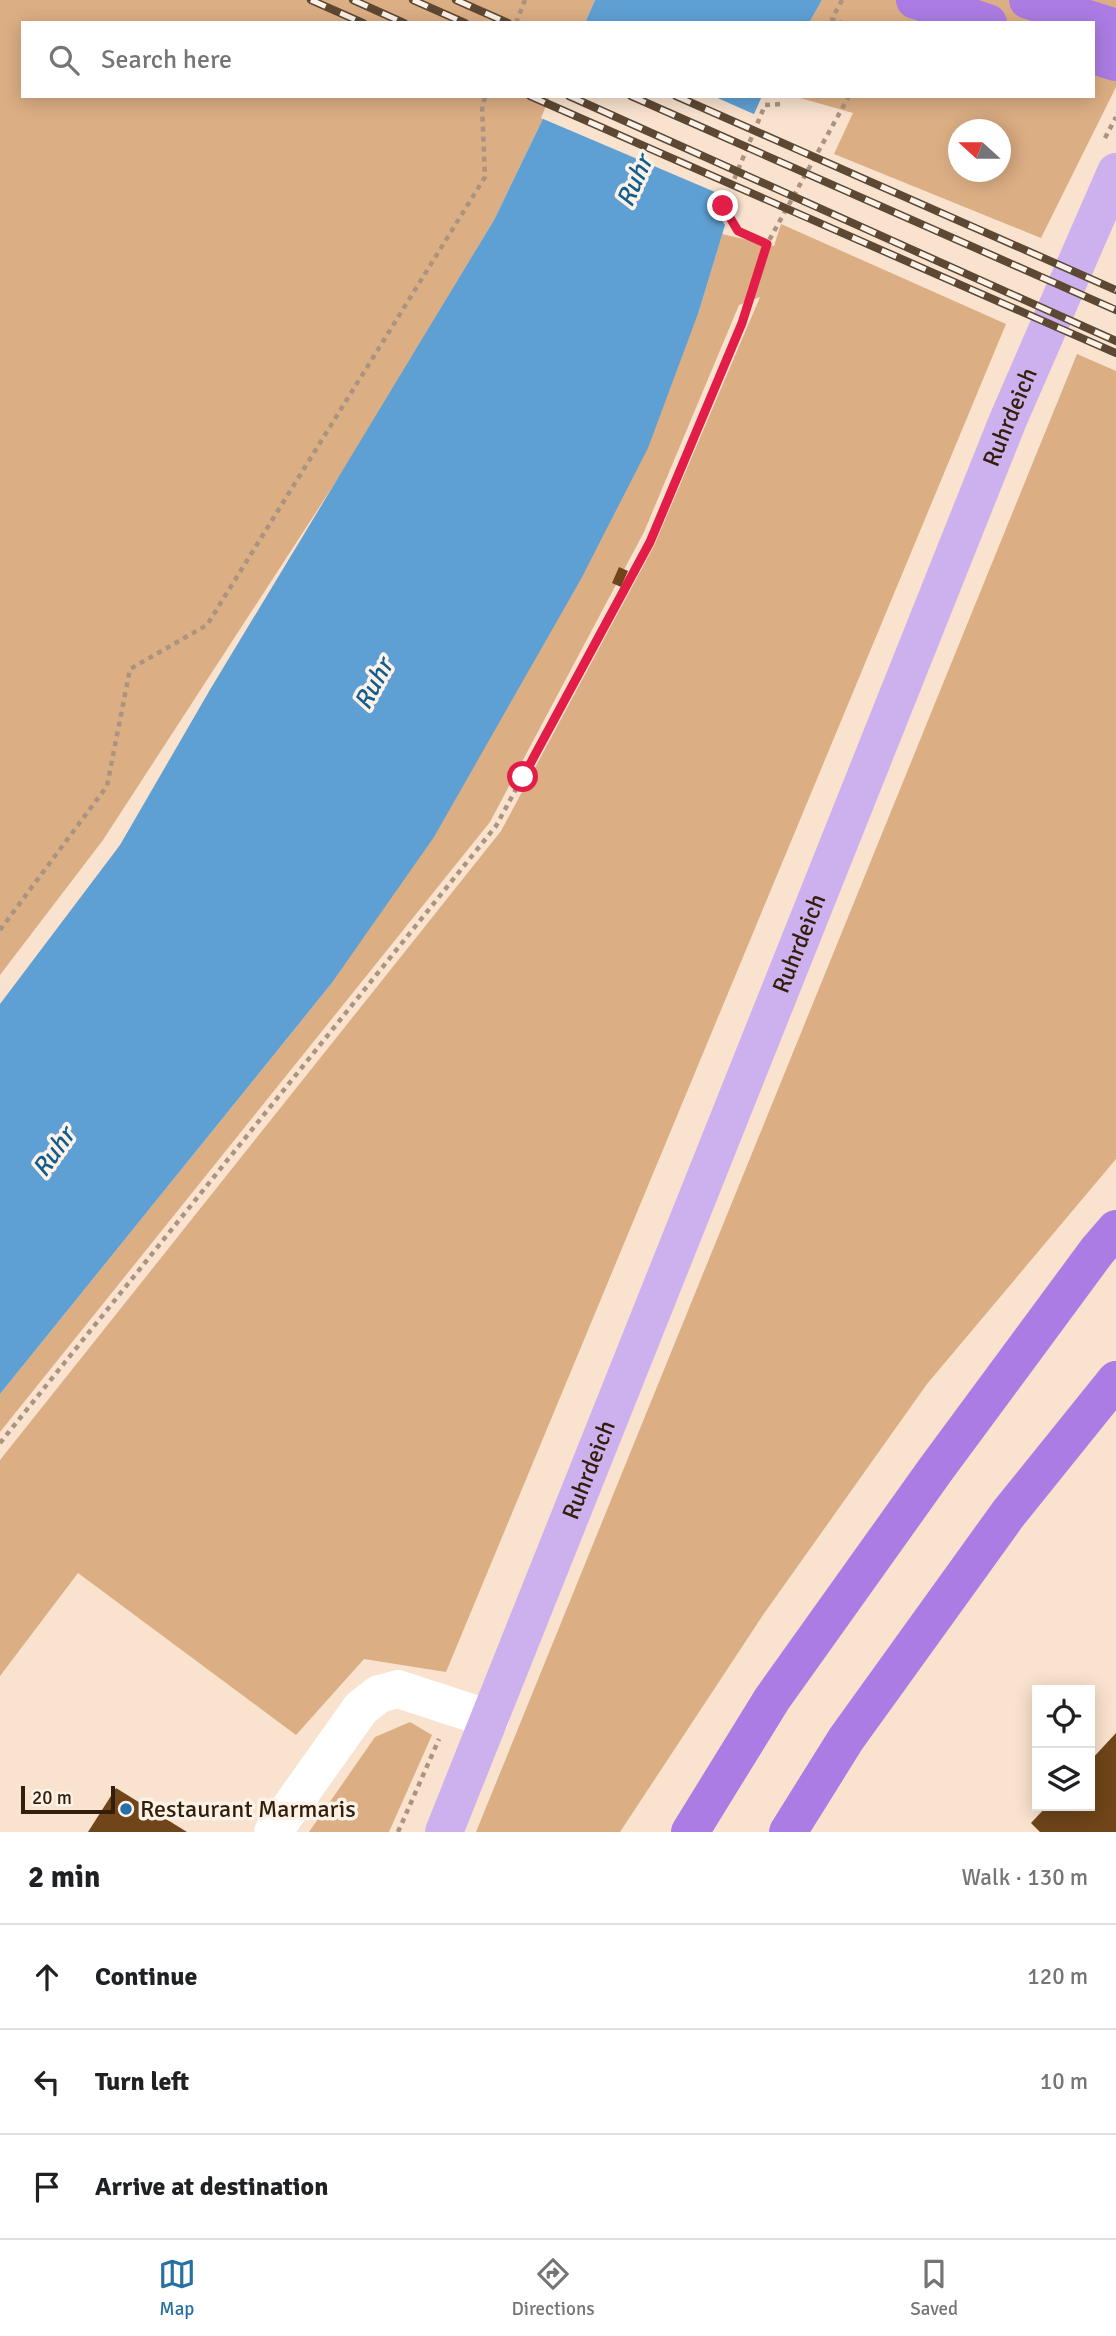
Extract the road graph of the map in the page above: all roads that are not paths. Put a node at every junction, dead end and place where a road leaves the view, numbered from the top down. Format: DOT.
graph roads {
  1 [pos="915,0"];
  2 [pos="1028,0"];
  3 [pos="982,21"];
  4 [pos="1094,21"];
  5 [pos="1095,21"];
  6 [pos="1116,28"];
  7 [pos="1095,56"];
  8 [pos="1116,62"];
  9 [pos="1116,172"];
  10 [pos="1116,1230"];
  11 [pos="1116,1380"];
  12 [pos="490,1719"];
  13 [pos="273,1832"];
  14 [pos="444,1832"];
  15 [pos="690,1832"];
  16 [pos="788,1832"];
  1 -- 3 [label="highway"];
  2 -- 4 [label="highway"];
  5 -- 6 [label="highway"];
  7 -- 8 [label="highway"];
  9 -- 12 [label="main road, Ruhrdeich"];
  10 -- 15 [label="highway"];
  11 -- 16 [label="highway"];
  12 -- 13 [label="street"];
  12 -- 14 [label="main road, Ruhrdeich"];
}
